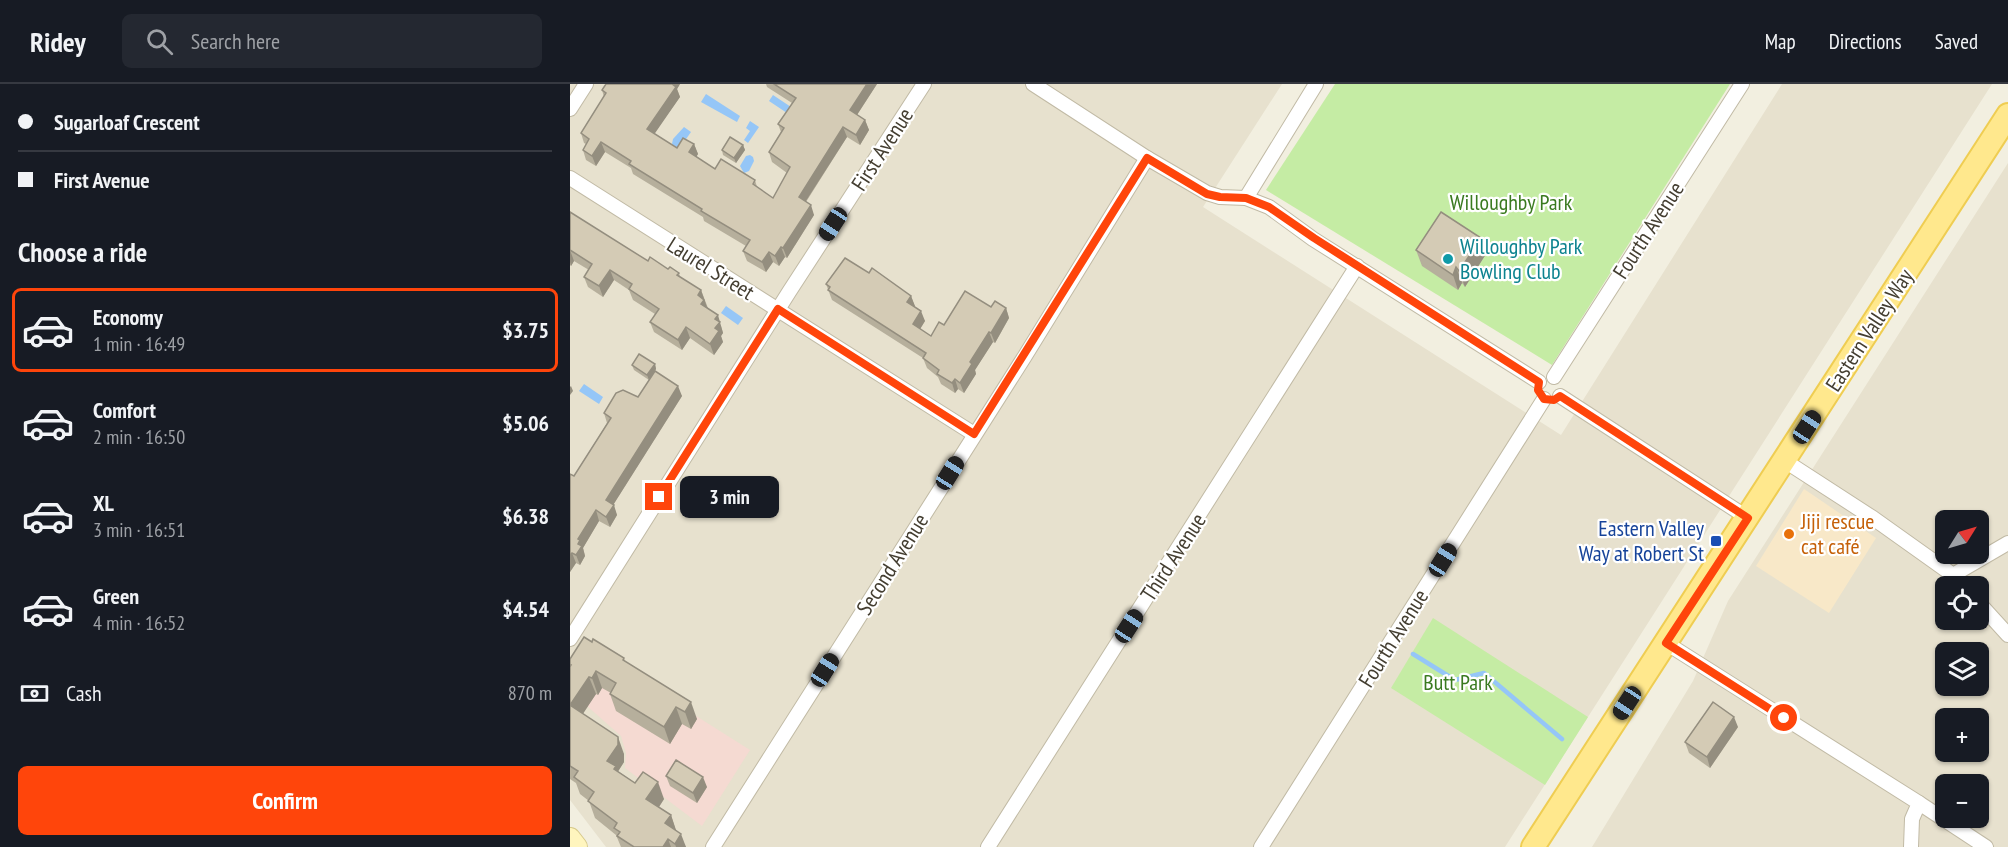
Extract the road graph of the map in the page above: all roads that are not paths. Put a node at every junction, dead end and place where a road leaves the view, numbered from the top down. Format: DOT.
graph roads {
  1 [pos="586,84"];
  2 [pos="924,84"];
  3 [pos="1033,84"];
  4 [pos="1316,84"];
  5 [pos="1742,84"];
  6 [pos="570,109"];
  7 [pos="2008,115"];
  8 [pos="1147,158"];
  9 [pos="570,178"];
  10 [pos="1246,198"];
  11 [pos="1357,266"];
  12 [pos="778,309"];
  13 [pos="1554,377"];
  14 [pos="1539,382"];
  15 [pos="1560,396"];
  16 [pos="1544,399"];
  17 [pos="974,434"];
  18 [pos="1785,461"];
  19 [pos="1748,518"];
  20 [pos="2008,543"];
  21 [pos="1953,575"];
  22 [pos="1989,614"];
  23 [pos="2008,635"];
  24 [pos="570,639"];
  25 [pos="1666,643"];
  26 [pos="1919,803"];
  27 [pos="570,838"];
  28 [pos="1537,846"];
  29 [pos="577,847"];
  30 [pos="713,847"];
  31 [pos="988,847"];
  32 [pos="1262,847"];
  33 [pos="1911,847"];
  34 [pos="1986,847"];
  1 -- 6 [label="street"];
  2 -- 12 [label="street, First Avenue"];
  3 -- 8 [label="street"];
  4 -- 10 [label="street"];
  5 -- 13 [label="street, Fourth Avenue"];
  7 -- 18 [label="main road, Eastern Valley Way"];
  8 -- 10 [label="street"];
  8 -- 17 [label="street, Second Avenue"];
  9 -- 12 [label="street, Laurel Street"];
  10 -- 11 [label="street"];
  11 -- 14 [label="street"];
  11 -- 31 [label="street, Third Avenue"];
  12 -- 17 [label="street, Laurel Street"];
  12 -- 24 [label="street, First Avenue"];
  13 -- 14 [label="street"];
  13 -- 15 [label="street"];
  14 -- 16 [label="street"];
  15 -- 16 [label="street"];
  15 -- 19 [label="street"];
  16 -- 32 [label="street, Fourth Avenue"];
  17 -- 30 [label="street, Second Avenue"];
  18 -- 19 [label="main road, Eastern Valley Way"];
  18 -- 21 [label="street"];
  19 -- 25 [label="main road, Eastern Valley Way"];
  20 -- 21 [label="street"];
  22 -- 23 [label="street"];
  25 -- 26 [label="street"];
  25 -- 28 [label="main road, Eastern Valley Way"];
  26 -- 33 [label="street"];
  26 -- 34 [label="street"];
  27 -- 29 [label="main road"];
}
